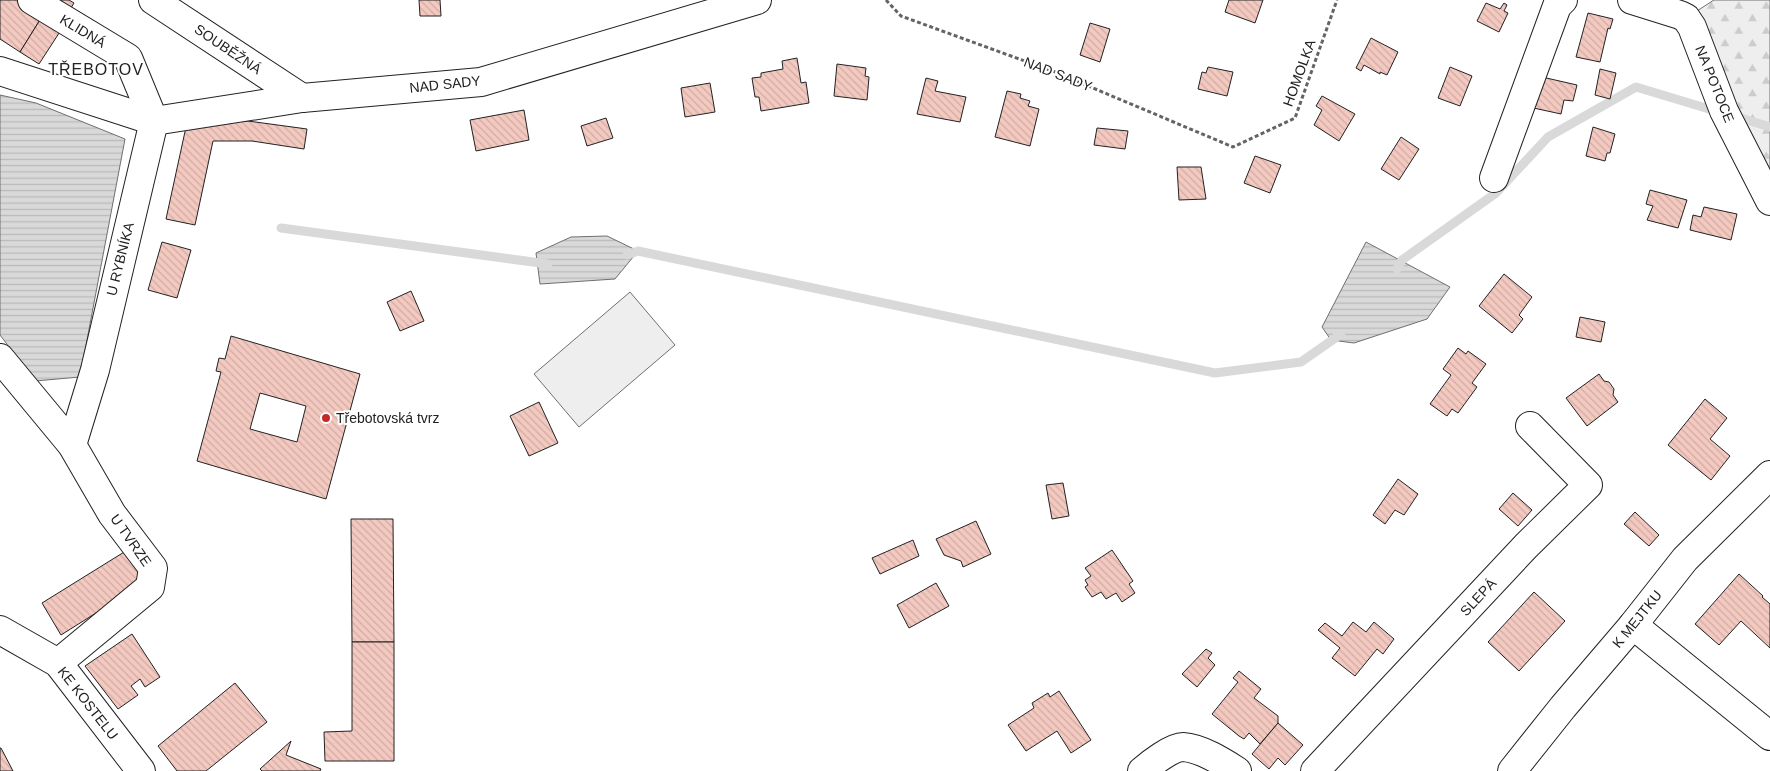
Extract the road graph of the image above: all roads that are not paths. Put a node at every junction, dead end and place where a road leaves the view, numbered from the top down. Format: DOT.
graph roads {
  1 [pos="32,0"];
  2 [pos="153,0"];
  3 [pos="757,0"];
  4 [pos="1563,0"];
  5 [pos="1632,0"];
  6 [pos="0,71"];
  7 [pos="302,98"];
  8 [pos="154,121"];
  9 [pos="1494,178"];
  10 [pos="1770,201"];
  11 [pos="0,358"];
  12 [pos="1530,426"];
  13 [pos="72,444"];
  14 [pos="1770,475"];
  15 [pos="1633,625"];
  16 [pos="0,630"];
  17 [pos="58,663"];
  18 [pos="1770,736"];
  19 [pos="140,771"];
  20 [pos="1142,771"];
  21 [pos="1237,771"];
  22 [pos="1315,771"];
  23 [pos="1512,771"];
  1 -- 8 [label="street, KLIDNÁ"];
  2 -- 7 [label="street, SOUBĚŽNÁ"];
  3 -- 7 [label="street, NAD SADY"];
  4 -- 9 [label="street"];
  5 -- 10 [label="street, NA POTOCE"];
  6 -- 8 [label="street"];
  7 -- 8 [label="street, NAD SADY"];
  8 -- 13 [label="street, U RYBNÍKA"];
  11 -- 13 [label="street"];
  12 -- 22 [label="street, SLEPÁ"];
  13 -- 17 [label="street, U TVRZE"];
  14 -- 15 [label="street, K MEJTKU"];
  15 -- 18 [label="street"];
  15 -- 23 [label="street, K MEJTKU"];
  16 -- 17 [label="street, KE KOSTELU"];
  17 -- 19 [label="street, KE KOSTELU"];
  20 -- 21 [label="street"];
}
